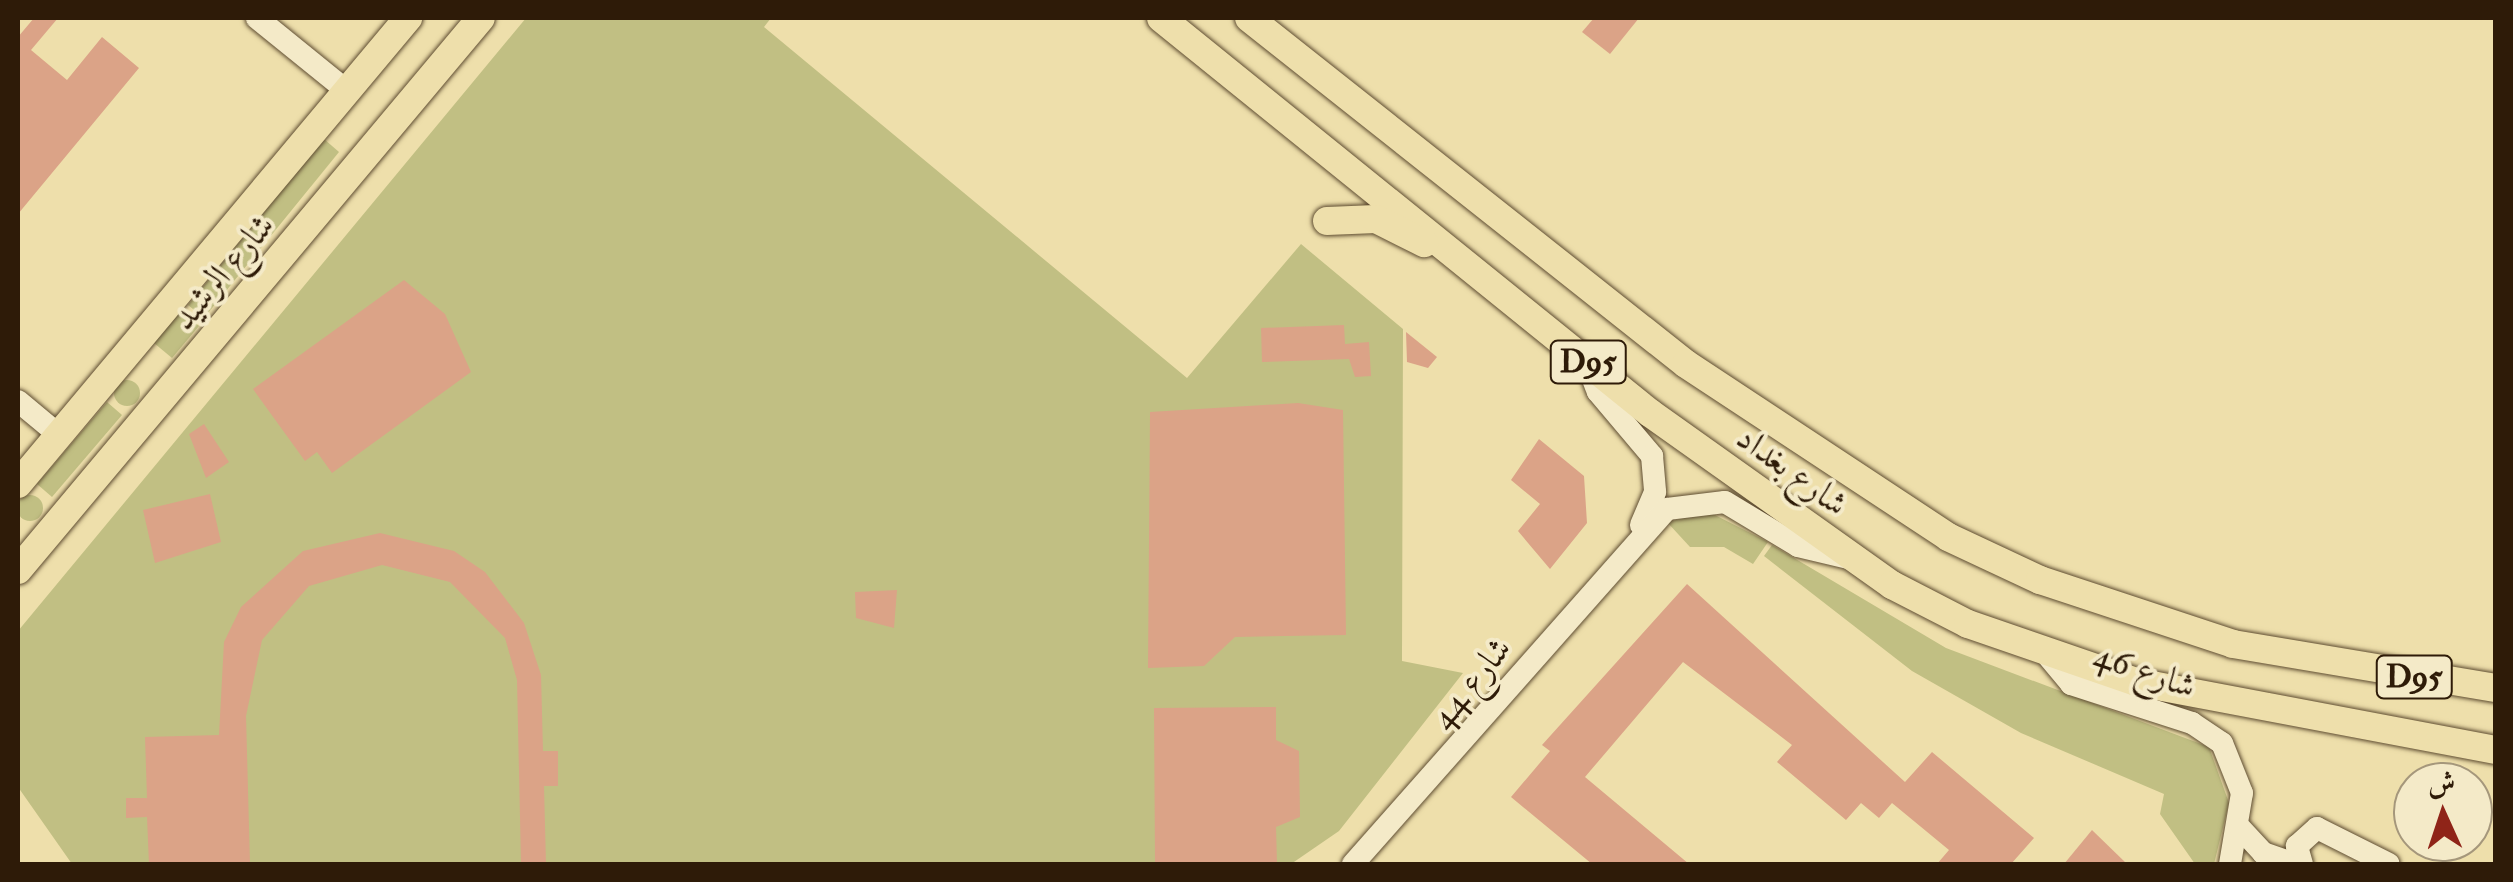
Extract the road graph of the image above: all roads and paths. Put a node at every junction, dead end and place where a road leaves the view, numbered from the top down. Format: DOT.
graph roads {
  1 [pos="257,18"];
  2 [pos="408,18"];
  3 [pos="481,18"];
  4 [pos="504,18"];
  5 [pos="1162,18"];
  6 [pos="1249,18"];
  7 [pos="432,76"];
  8 [pos="347,91"];
  9 [pos="1327,221"];
  10 [pos="1486,277"];
  11 [pos="1586,361"];
  12 [pos="18,401"];
  13 [pos="59,435"];
  14 [pos="18,484"];
  15 [pos="1634,538"];
  16 [pos="1848,558"];
  17 [pos="18,570"];
  18 [pos="2047,655"];
  19 [pos="2496,688"];
  20 [pos="2496,750"];
  21 [pos="2241,829"];
  22 [pos="1353,864"];
  23 [pos="2230,864"];
  24 [pos="2284,864"];
  25 [pos="2298,864"];
  26 [pos="2389,864"];
  1 -- 8 [label="street"];
  2 -- 8 [label="main road, شارع الرشيد"];
  3 -- 7 [label="main road, شارع الرشيد"];
  4 -- 7 [label="main road"];
  5 -- 10 [label="main road, شارع بغداد / D95"];
  6 -- 19 [label="main road, شارع بغداد / D95"];
  7 -- 17 [label="main road, شارع الرشيد"];
  8 -- 13 [label="main road, شارع الرشيد"];
  9 -- 10 [label="main road"];
  10 -- 11 [label="main road, شارع بغداد / D95"];
  11 -- 15 [label="street, شارع 44"];
  11 -- 16 [label="main road, شارع بغداد / D95"];
  12 -- 13 [label="street"];
  13 -- 14 [label="main road, شارع الرشيد"];
  15 -- 16 [label="street, شارع 44"];
  15 -- 22 [label="street, شارع 44"];
  16 -- 18 [label="main road, شارع بغداد / D95"];
  18 -- 20 [label="main road, شارع بغداد / D95"];
  18 -- 21 [label="street, شارع 46"];
  21 -- 23 [label="street, شارع 46"];
  21 -- 24 [label="street"];
  24 -- 25 [label="street"];
  25 -- 26 [label="street"];
}
